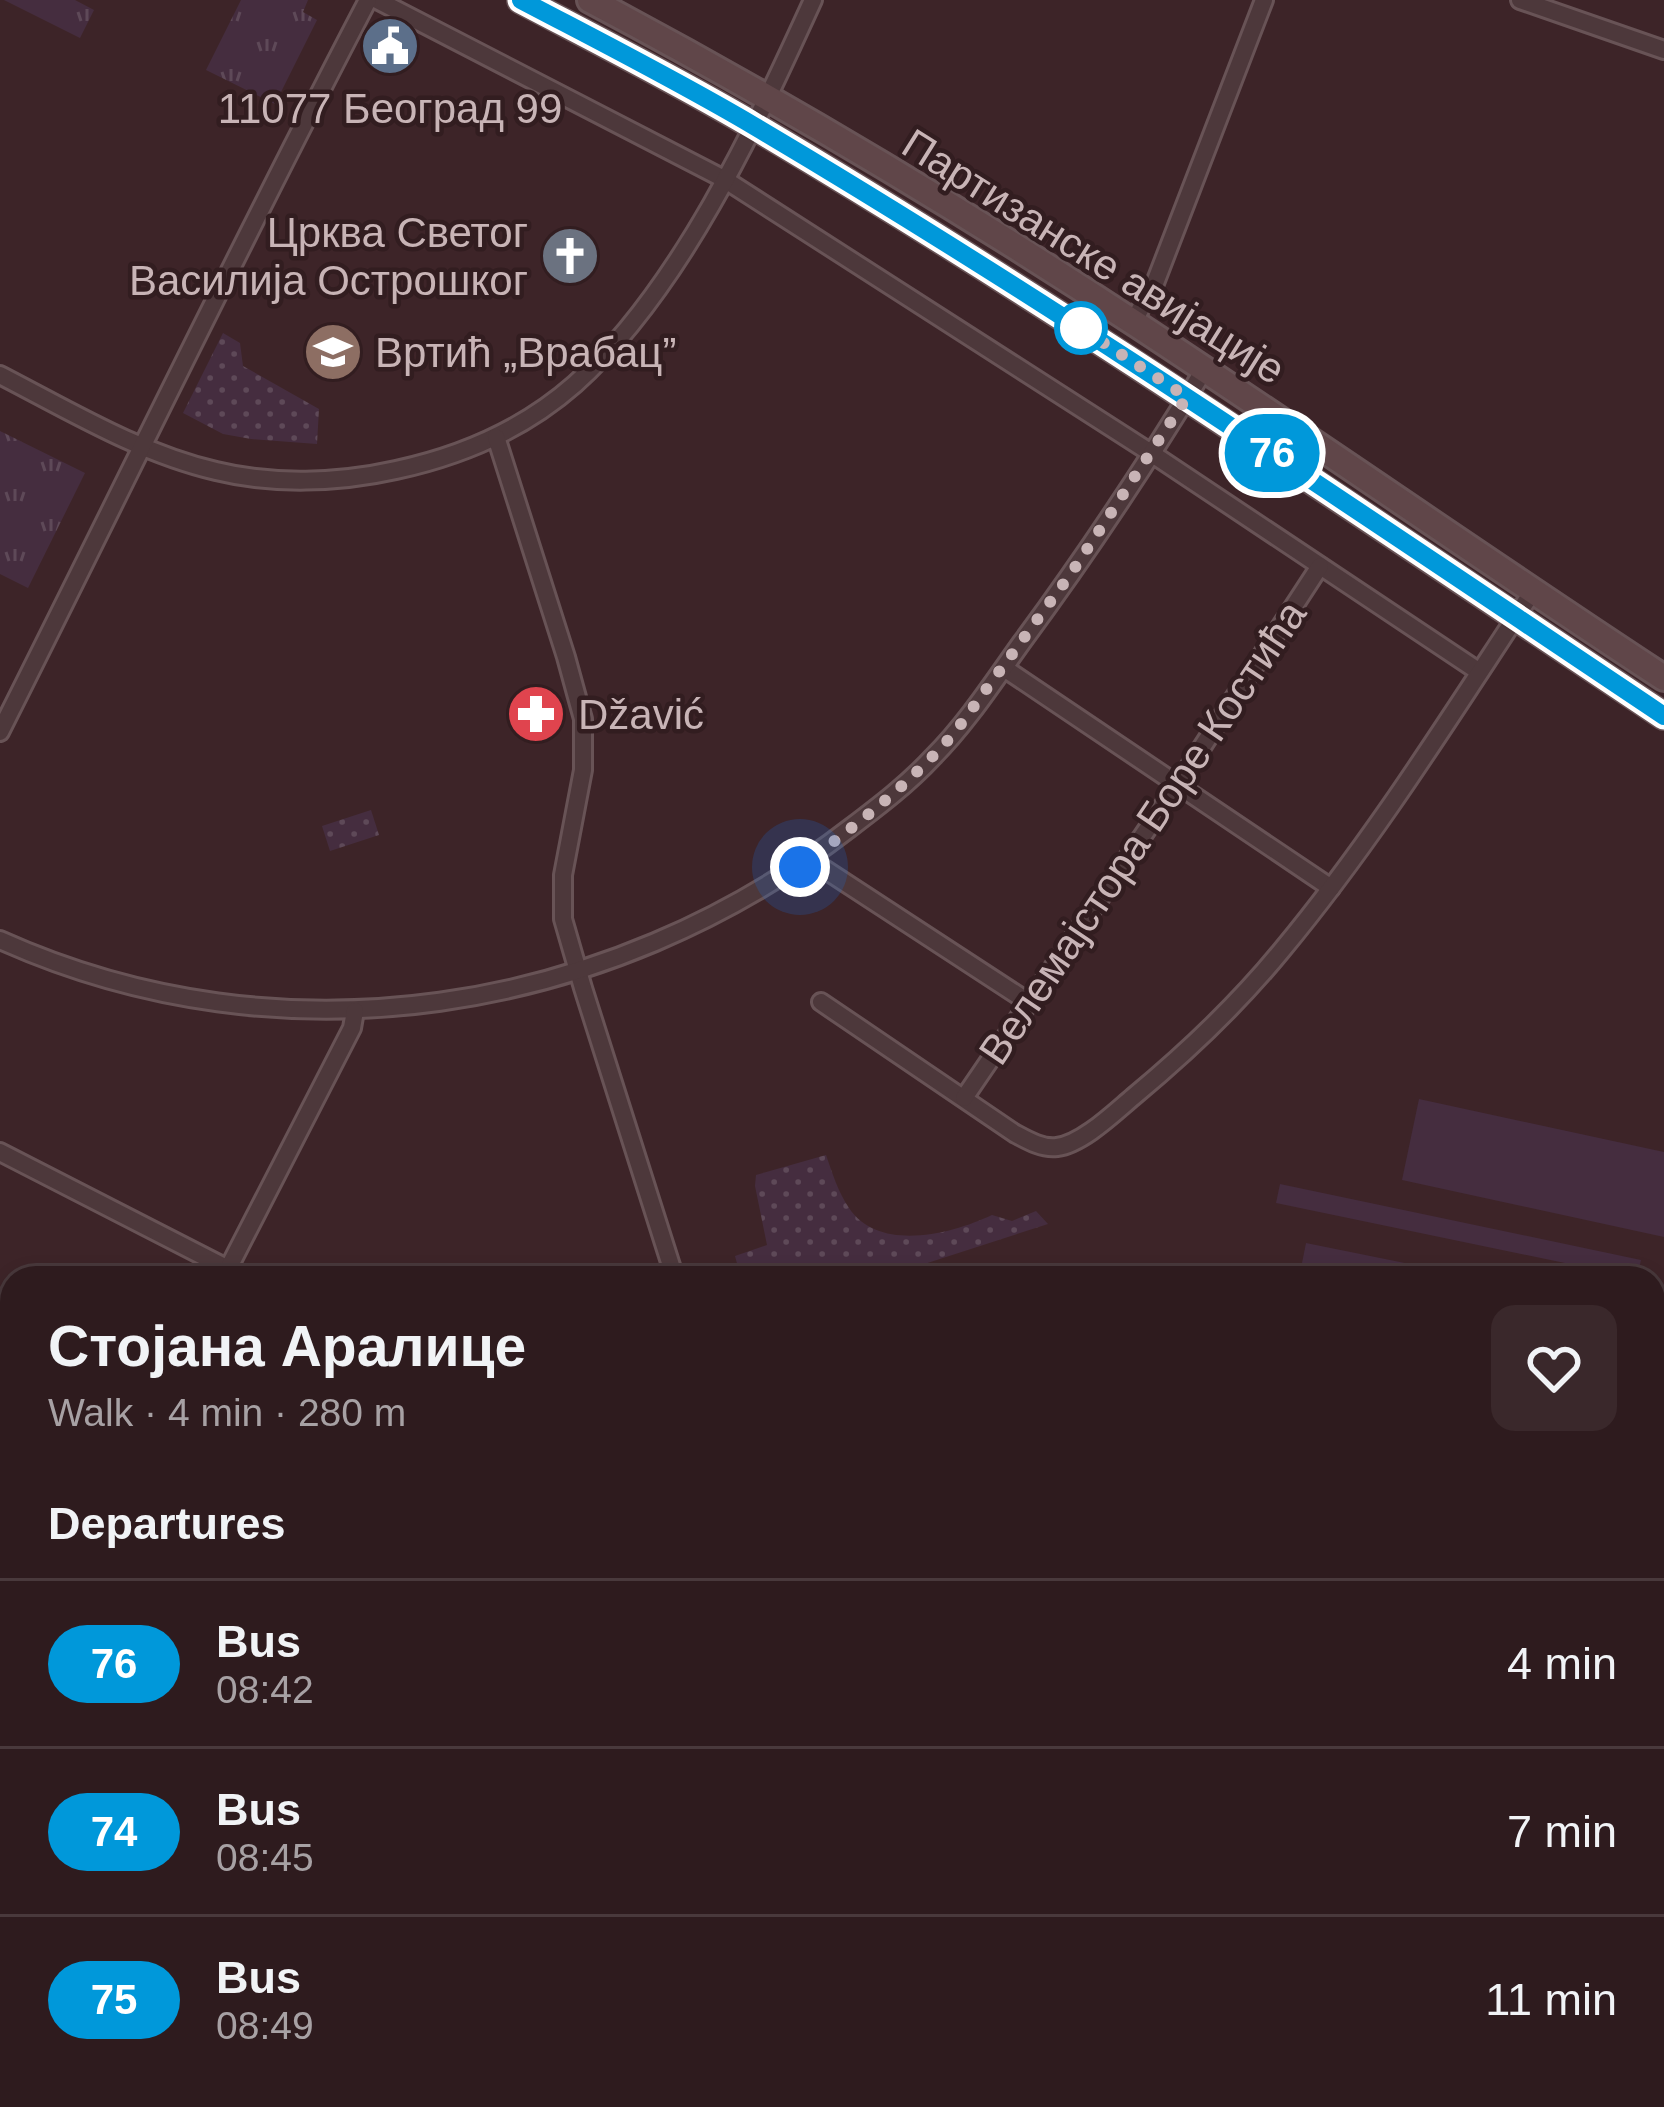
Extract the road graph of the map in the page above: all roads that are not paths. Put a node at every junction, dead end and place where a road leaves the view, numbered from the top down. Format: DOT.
graph roads {
  1 [pos="373,0"];
  2 [pos="521,0"];
  3 [pos="590,0"];
  4 [pos="813,0"];
  5 [pos="1264,0"];
  6 [pos="1520,0"];
  7 [pos="1664,50"];
  8 [pos="768,98"];
  9 [pos="754,126"];
  10 [pos="724,179"];
  11 [pos="1133,322"];
  12 [pos="1204,370"];
  13 [pos="0,375"];
  14 [pos="1187,397"];
  15 [pos="496,437"];
  16 [pos="142,447"];
  17 [pos="1151,453"];
  18 [pos="1320,566"];
  19 [pos="1533,591"];
  20 [pos="1516,617"];
  21 [pos="1004,668"];
  22 [pos="1478,671"];
  23 [pos="1664,678"];
  24 [pos="1664,716"];
  25 [pos="0,732"];
  26 [pos="1178,784"];
  27 [pos="809,860"];
  28 [pos="1331,888"];
  29 [pos="0,940"];
  30 [pos="578,971"];
  31 [pos="821,1002"];
  32 [pos="1028,1002"];
  33 [pos="355,1011"];
  34 [pos="964,1099"];
  35 [pos="0,1152"];
  36 [pos="221,1266"];
  37 [pos="241,1266"];
  38 [pos="671,1266"];
  1 -- 10 [label="street"];
  1 -- 16 [label="street"];
  2 -- 9 [label="main road, Партизанске авијације"];
  3 -- 8 [label="main road, Партизанске авијације"];
  4 -- 8 [label="street"];
  5 -- 11 [label="street"];
  6 -- 7 [label="street"];
  8 -- 9 [label="street"];
  8 -- 11 [label="main road, Партизанске авијације"];
  9 -- 10 [label="street"];
  9 -- 14 [label="main road, Партизанске авијације"];
  10 -- 15 [label="street"];
  10 -- 17 [label="street"];
  11 -- 12 [label="main road, Партизанске авијације"];
  12 -- 14 [label="street"];
  12 -- 19 [label="main road, Партизанске авијације"];
  13 -- 16 [label="street"];
  14 -- 17 [label="street"];
  14 -- 20 [label="main road, Партизанске авијације"];
  15 -- 16 [label="street"];
  15 -- 30 [label="street"];
  16 -- 25 [label="street"];
  17 -- 18 [label="street"];
  17 -- 21 [label="street"];
  18 -- 22 [label="street"];
  18 -- 26 [label="street, Велемајстора Боре Костића"];
  19 -- 20 [label="street"];
  19 -- 23 [label="main road, Партизанске авијације"];
  20 -- 22 [label="street"];
  20 -- 24 [label="main road, Партизанске авијације"];
  21 -- 26 [label="street"];
  21 -- 27 [label="street"];
  22 -- 28 [label="street"];
  26 -- 28 [label="street"];
  26 -- 32 [label="street, Велемајстора Боре Костића"];
  27 -- 30 [label="street"];
  27 -- 32 [label="street"];
  28 -- 34 [label="street"];
  29 -- 33 [label="street"];
  30 -- 33 [label="street"];
  30 -- 38 [label="street"];
  31 -- 34 [label="street"];
  32 -- 34 [label="street, Велемајстора Боре Костића"];
  33 -- 37 [label="street"];
  35 -- 36 [label="street"];
}
